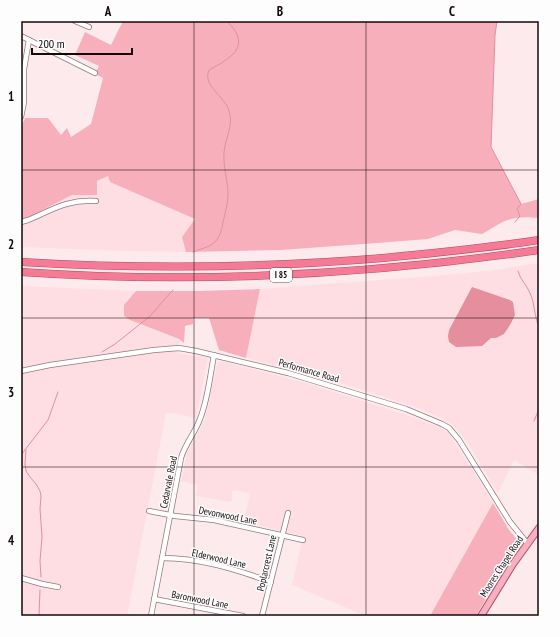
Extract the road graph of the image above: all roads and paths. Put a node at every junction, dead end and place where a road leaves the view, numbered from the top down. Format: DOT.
graph roads {
  1 [pos="75,21"];
  2 [pos="88,27"];
  3 [pos="21,36"];
  4 [pos="29,40"];
  5 [pos="95,73"];
  6 [pos="21,117"];
  7 [pos="96,201"];
  8 [pos="21,222"];
  9 [pos="539,240"];
  10 [pos="539,250"];
  11 [pos="21,262"];
  12 [pos="21,273"];
  13 [pos="214,355"];
  14 [pos="21,371"];
  15 [pos="149,511"];
  16 [pos="288,513"];
  17 [pos="170,515"];
  18 [pos="539,528"];
  19 [pos="281,536"];
  20 [pos="303,540"];
  21 [pos="527,543"];
  22 [pos="162,558"];
  23 [pos="21,578"];
  24 [pos="271,582"];
  25 [pos="58,587"];
  26 [pos="154,599"];
  27 [pos="151,616"];
  28 [pos="243,616"];
  29 [pos="262,616"];
  30 [pos="481,616"];
  1 -- 2 [label="street"];
  3 -- 4 [label="street"];
  4 -- 5 [label="street"];
  4 -- 6 [label="street"];
  7 -- 8 [label="street"];
  9 -- 11 [label="highway, I 85"];
  10 -- 12 [label="highway, I 85"];
  13 -- 14 [label="street, Performance Road"];
  13 -- 17 [label="street, Cedarvale Road"];
  13 -- 21 [label="street, Performance Road"];
  15 -- 17 [label="street, Devonwood Lane"];
  16 -- 19 [label="street, Poplarcrest Lane"];
  17 -- 19 [label="street, Devonwood Lane"];
  17 -- 22 [label="street, Cedarvale Road"];
  18 -- 21 [label="main road, Moores Chapel Road"];
  19 -- 20 [label="street, Devonwood Lane"];
  19 -- 24 [label="street, Poplarcrest Lane"];
  21 -- 30 [label="main road, Moores Chapel Road"];
  22 -- 24 [label="street, Elderwood Lane"];
  22 -- 26 [label="street, Cedarvale Road"];
  23 -- 25 [label="street"];
  24 -- 29 [label="street, Poplarcrest Lane"];
  26 -- 27 [label="street, Cedarvale Road"];
  26 -- 28 [label="street, Baronwood Lane"];
}
